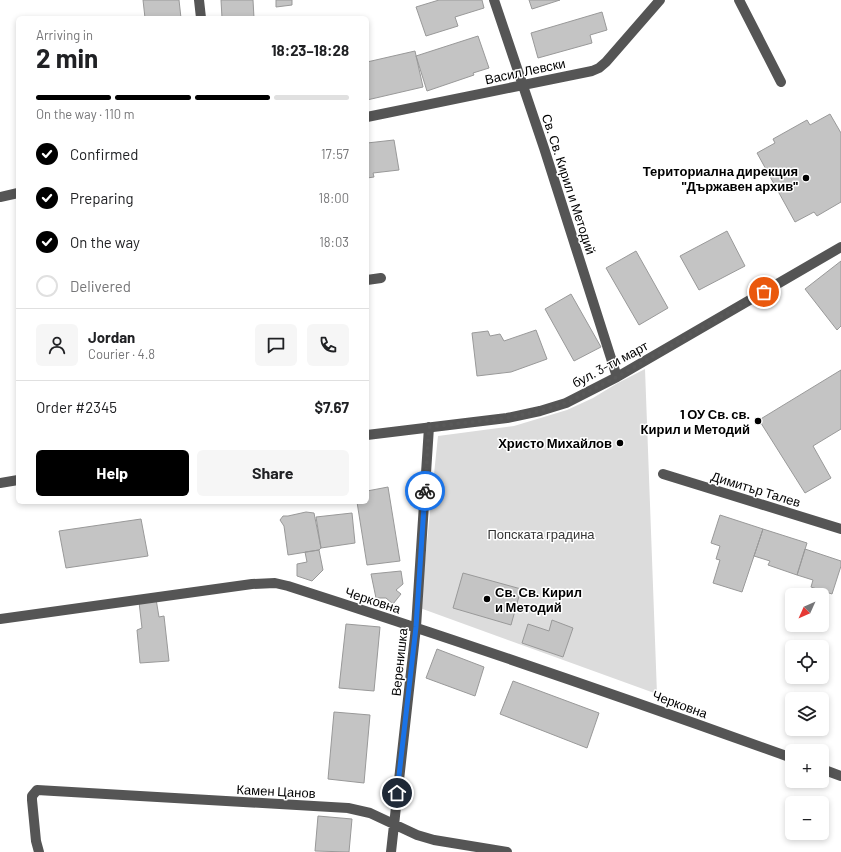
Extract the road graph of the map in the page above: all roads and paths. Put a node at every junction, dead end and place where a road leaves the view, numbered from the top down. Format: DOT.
graph roads {
  1 [pos="199,0"];
  2 [pos="494,0"];
  3 [pos="660,0"];
  4 [pos="739,0"];
  5 [pos="201,16"];
  6 [pos="781,82"];
  7 [pos="524,85"];
  8 [pos="369,117"];
  9 [pos="16,193"];
  10 [pos="0,197"];
  11 [pos="841,247"];
  12 [pos="381,278"];
  13 [pos="369,280"];
  14 [pos="617,377"];
  15 [pos="429,427"];
  16 [pos="369,435"];
  17 [pos="663,474"];
  18 [pos="16,480"];
  19 [pos="0,483"];
  20 [pos="841,529"];
  21 [pos="0,619"];
  22 [pos="416,627"];
  23 [pos="785,755"];
  24 [pos="829,772"];
  25 [pos="841,776"];
  26 [pos="394,823"];
  27 [pos="39,852"];
  28 [pos="391,852"];
  29 [pos="507,852"];
  1 -- 5 [label="street"];
  2 -- 7 [label="street, Св. Св. Кирил и Методий"];
  3 -- 7 [label="street, Васил Левски"];
  4 -- 6 [label="street"];
  7 -- 8 [label="street, Васил Левски"];
  7 -- 14 [label="street, Св. Св. Кирил и Методий"];
  9 -- 10 [label="street"];
  11 -- 14 [label="street, бул. 3-ти март"];
  12 -- 13 [label="street"];
  14 -- 15 [label="street, бул. 3-ти март"];
  15 -- 16 [label="street, бул. 3-ти март"];
  15 -- 22 [label="street, Веренишка"];
  17 -- 20 [label="street, Димитър Талев"];
  18 -- 19 [label="street"];
  21 -- 22 [label="street, Черковна"];
  22 -- 23 [label="street, Черковна"];
  22 -- 26 [label="street, Веренишка"];
  24 -- 25 [label="street"];
  26 -- 27 [label="street, Камен Цанов"];
  26 -- 28 [label="street, Веренишка"];
  26 -- 29 [label="street, Камен Цанов"];
}
